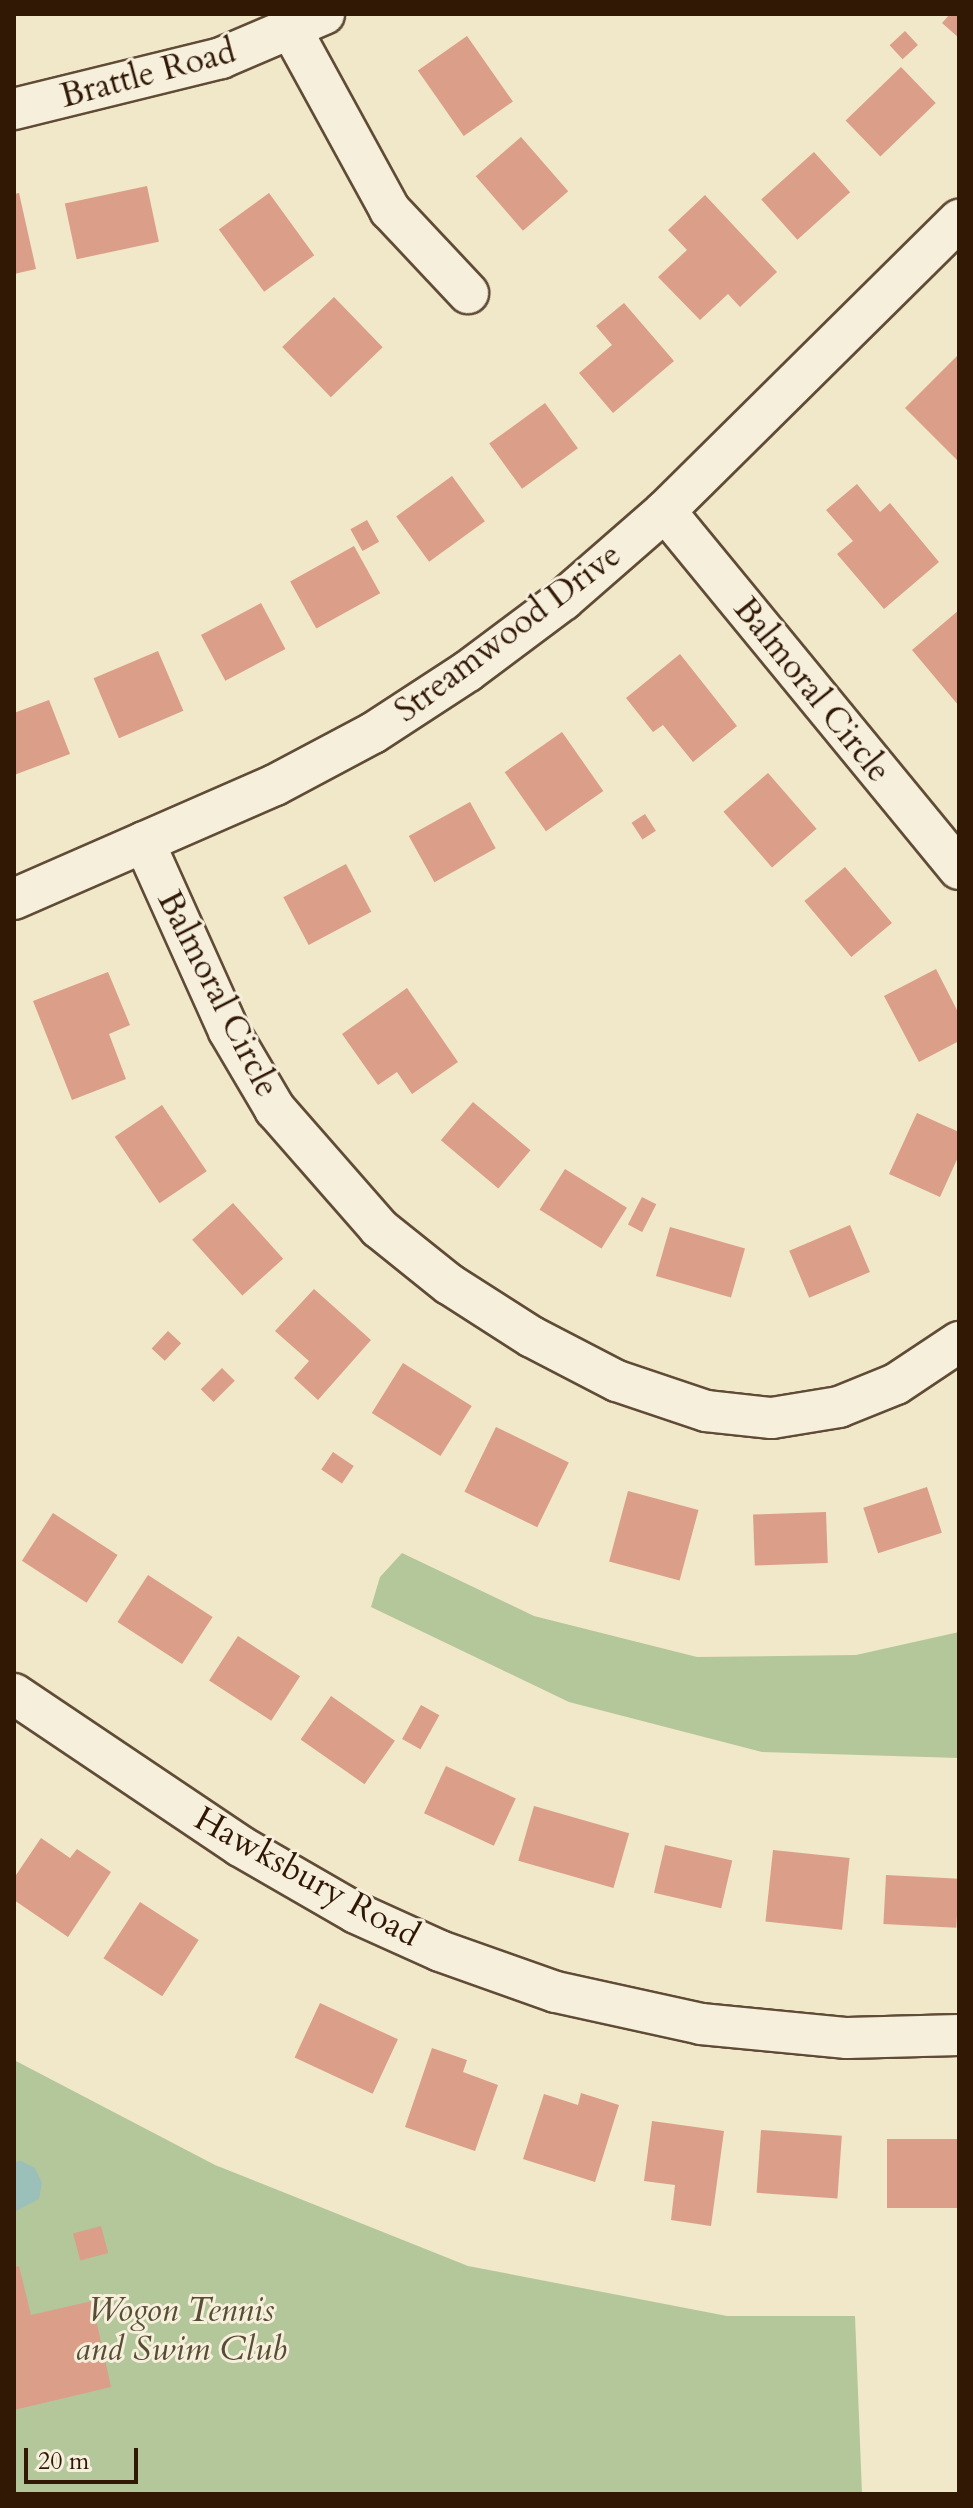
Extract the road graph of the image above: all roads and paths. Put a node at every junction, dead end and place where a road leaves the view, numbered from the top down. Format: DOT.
graph roads {
  1 [pos="308,23"];
  2 [pos="14,109"];
  3 [pos="959,220"];
  4 [pos="468,293"];
  5 [pos="665,511"];
  6 [pos="144,842"];
  7 [pos="959,869"];
  8 [pos="14,899"];
  9 [pos="959,1342"];
  10 [pos="14,1694"];
  11 [pos="959,2035"];
  1 -- 2 [label="street, Brattle Road"];
  1 -- 4 [label="street"];
  3 -- 5 [label="street, Streamwood Drive"];
  5 -- 6 [label="street, Streamwood Drive"];
  5 -- 7 [label="street, Balmoral Circle"];
  6 -- 8 [label="street, Streamwood Drive"];
  6 -- 9 [label="street, Balmoral Circle"];
  10 -- 11 [label="street, Hawksbury Road"];
}
